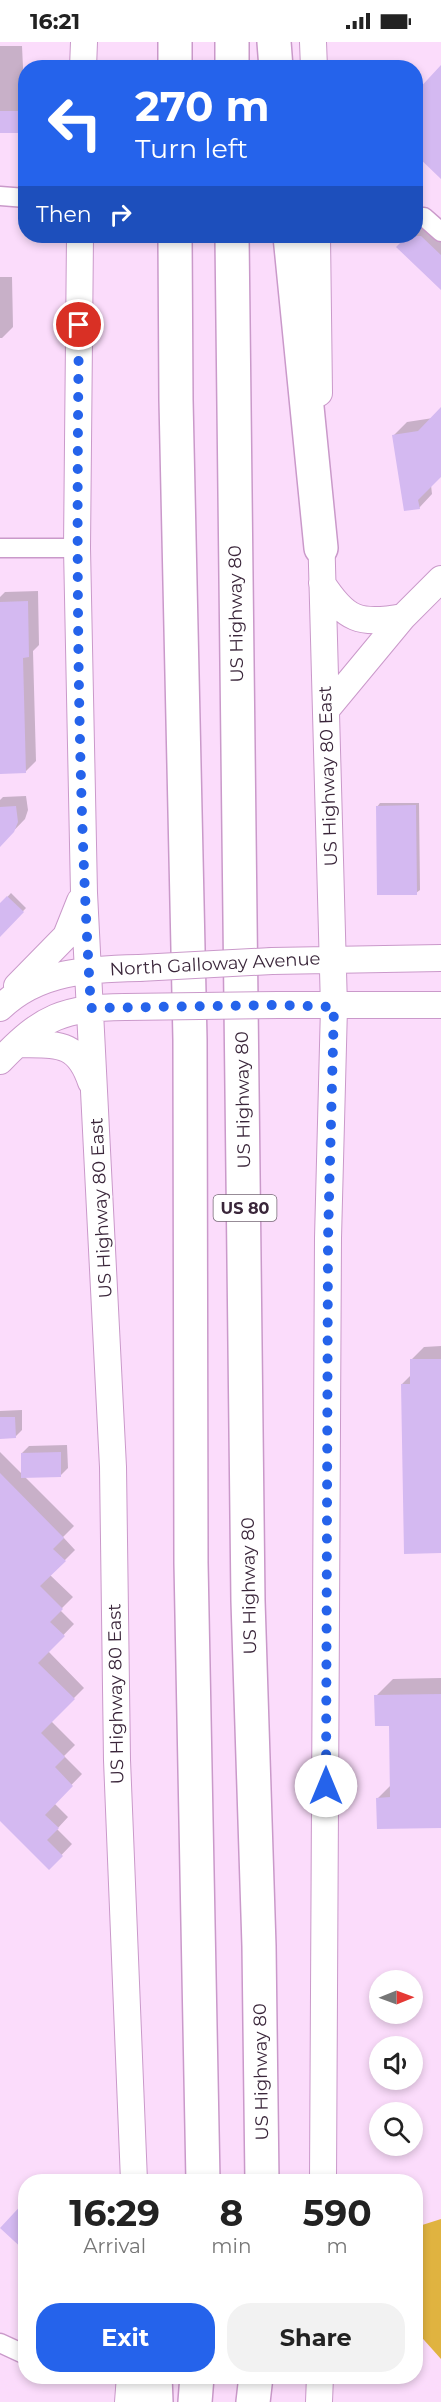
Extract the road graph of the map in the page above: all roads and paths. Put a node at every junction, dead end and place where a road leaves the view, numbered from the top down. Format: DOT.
graph roads {
  1 [pos="84,42"];
  2 [pos="175,42"];
  3 [pos="232,42"];
  4 [pos="274,42"];
  5 [pos="313,42"];
  6 [pos="83,60"];
  7 [pos="175,60"];
  8 [pos="232,60"];
  9 [pos="275,60"];
  10 [pos="314,60"];
  11 [pos="0,196"];
  12 [pos="18,197"];
  13 [pos="424,217"];
  14 [pos="441,232"];
  15 [pos="80,243"];
  16 [pos="175,243"];
  17 [pos="232,243"];
  18 [pos="291,243"];
  19 [pos="317,243"];
  20 [pos="0,548"];
  21 [pos="77,548"];
  22 [pos="321,548"];
  23 [pos="441,579"];
  24 [pos="322,583"];
  25 [pos="403,617"];
  26 [pos="326,710"];
  27 [pos="84,893"];
  28 [pos="441,958"];
  29 [pos="333,959"];
  30 [pos="89,970"];
  31 [pos="441,1005"];
  32 [pos="0,1007"];
  33 [pos="334,1007"];
  34 [pos="91,1008"];
  35 [pos="9,1053"];
  36 [pos="96,1095"];
  37 [pos="134,2174"];
  38 [pos="203,2174"];
  39 [pos="262,2174"];
  40 [pos="323,2174"];
  41 [pos="0,2343"];
  42 [pos="18,2351"];
  43 [pos="129,2384"];
  44 [pos="155,2384"];
  45 [pos="196,2384"];
  46 [pos="255,2384"];
  47 [pos="320,2384"];
  48 [pos="128,2402"];
  49 [pos="156,2402"];
  50 [pos="195,2402"];
  51 [pos="253,2402"];
  52 [pos="319,2402"];
  1 -- 6 [label="main road"];
  2 -- 7 [label="highway"];
  3 -- 8 [label="highway"];
  4 -- 9 [label="highway"];
  5 -- 10 [label="main road"];
  11 -- 12 [label="street"];
  13 -- 14 [label="street"];
  15 -- 21 [label="main road, US Highway 80 East"];
  16 -- 38 [label="highway, US 80"];
  17 -- 39 [label="highway, US Highway 80 / US 80"];
  18 -- 22 [label="highway"];
  19 -- 22 [label="main road, US Highway 80 East"];
  20 -- 21 [label="street"];
  21 -- 27 [label="main road, US Highway 80 East"];
  22 -- 24 [label="main road, US Highway 80 East"];
  23 -- 25 [label="main road"];
  24 -- 25 [label="main road"];
  24 -- 26 [label="main road, US Highway 80 East"];
  25 -- 26 [label="main road"];
  26 -- 29 [label="main road, US Highway 80 East"];
  27 -- 30 [label="main road, US Highway 80 East"];
  27 -- 32 [label="main road"];
  28 -- 29 [label="main road, North Galloway Avenue"];
  29 -- 30 [label="main road, North Galloway Avenue, bridge"];
  29 -- 33 [label="main road, US Highway 80 East"];
  30 -- 32 [label="main road, North Galloway Avenue"];
  30 -- 34 [label="main road, US Highway 80 East"];
  31 -- 33 [label="main road"];
  33 -- 34 [label="main road, bridge"];
  33 -- 40 [label="main road, US Highway 80 East"];
  34 -- 35 [label="main road"];
  34 -- 36 [label="main road, US Highway 80 East"];
  35 -- 36 [label="main road"];
  36 -- 37 [label="main road, US Highway 80 East"];
  41 -- 42 [label="street"];
  43 -- 48 [label="main road"];
  44 -- 49 [label="highway"];
  45 -- 50 [label="highway"];
  46 -- 51 [label="highway"];
  47 -- 52 [label="main road"];
}
